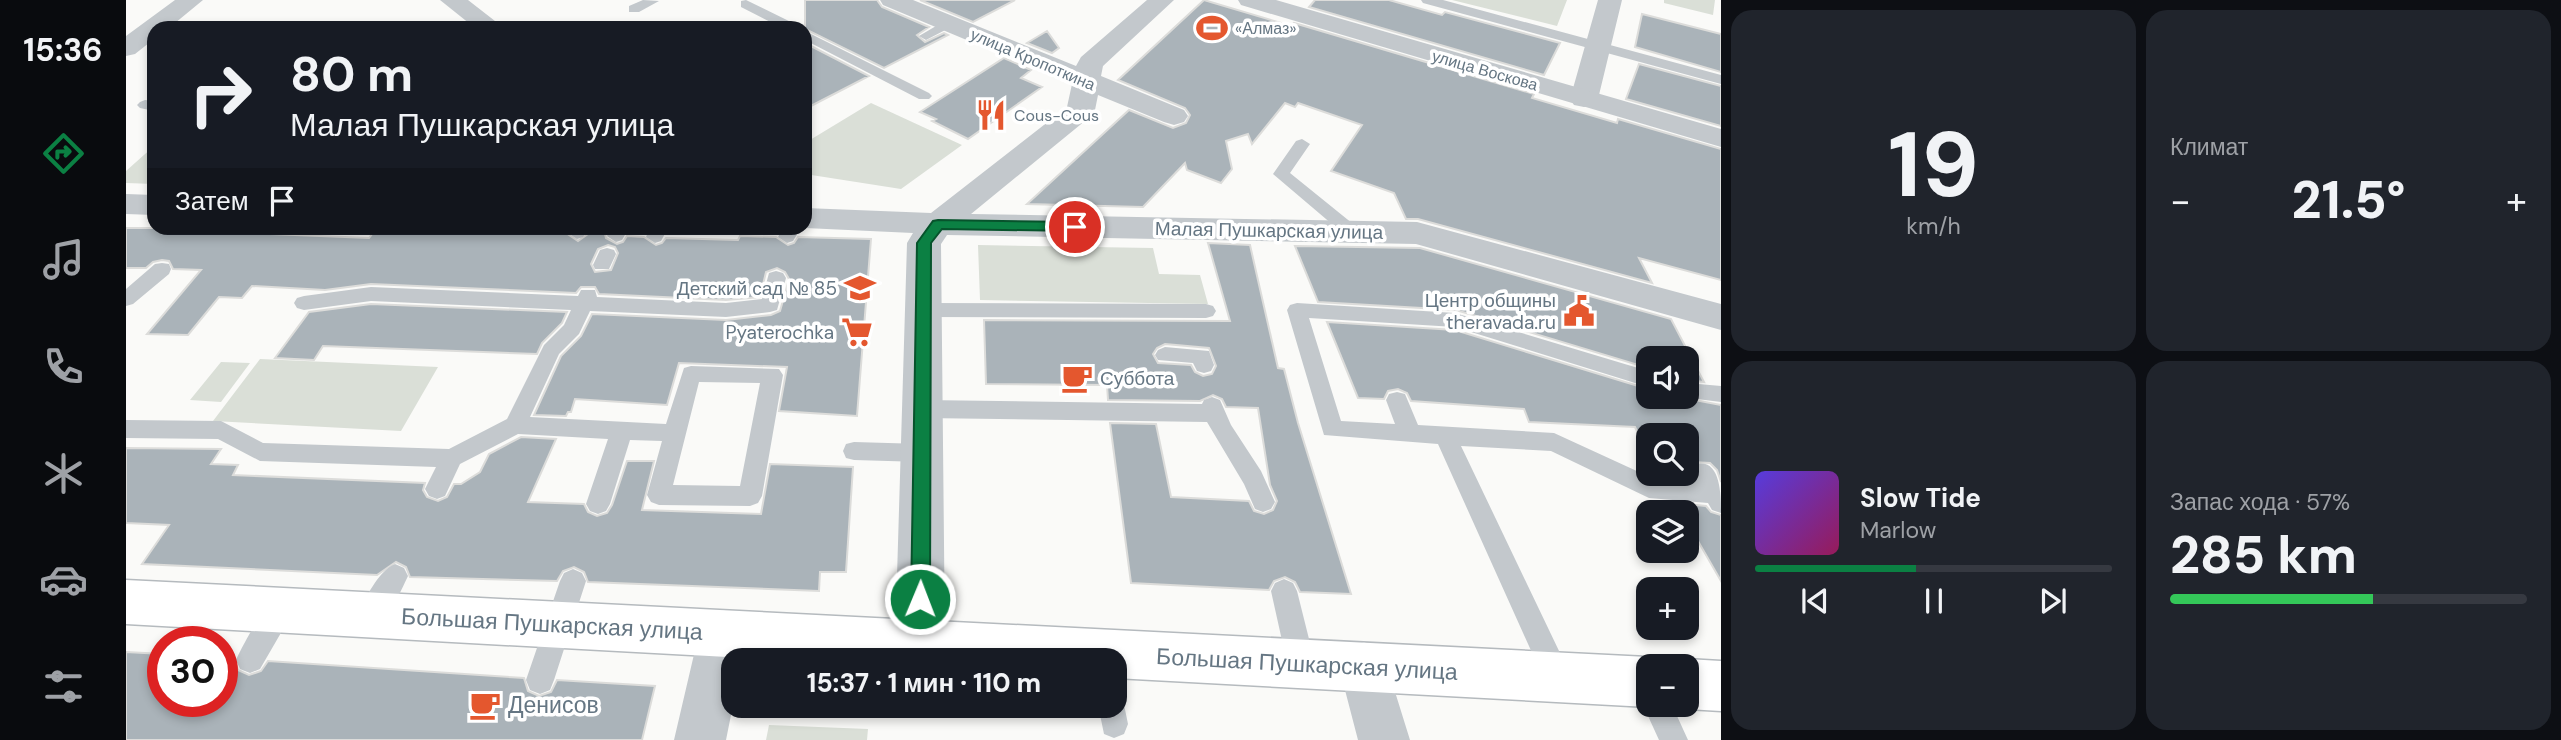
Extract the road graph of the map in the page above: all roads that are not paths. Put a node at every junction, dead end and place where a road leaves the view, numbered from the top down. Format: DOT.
graph roads {
  1 [pos="173,0"];
  2 [pos="191,0"];
  3 [pos="452,0"];
  4 [pos="892,0"];
  5 [pos="1162,0"];
  6 [pos="1250,0"];
  7 [pos="1428,0"];
  8 [pos="1610,0"];
  9 [pos="652,1"];
  10 [pos="746,4"];
  11 [pos="634,9"];
  12 [pos="152,21"];
  13 [pos="160,21"];
  14 [pos="481,21"];
  15 [pos="781,21"];
  16 [pos="147,26"];
  17 [pos="812,38"];
  18 [pos="134,39"];
  19 [pos="1598,45"];
  20 [pos="885,60"];
  21 [pos="870,69"];
  22 [pos="1721,80"];
  23 [pos="1087,82"];
  24 [pos="924,96"];
  25 [pos="1584,99"];
  26 [pos="1180,112"];
  27 [pos="1721,138"];
  28 [pos="1302,144"];
  29 [pos="126,204"];
  30 [pos="147,205"];
  31 [pos="938,224"];
  32 [pos="812,227"];
  33 [pos="1352,232"];
  34 [pos="162,269"];
  35 [pos="776,278"];
  36 [pos="126,299"];
  37 [pos="586,299"];
  38 [pos="304,303"];
  39 [pos="924,310"];
  40 [pos="1206,310"];
  41 [pos="1364,314"];
  42 [pos="1721,317"];
  43 [pos="1372,335"];
  44 [pos="1165,355"];
  45 [pos="1204,365"];
  46 [pos="1636,375"];
  47 [pos="1699,392"];
  48 [pos="1719,394"];
  49 [pos="1397,400"];
  50 [pos="923,409"];
  51 [pos="514,425"];
  52 [pos="621,432"];
  53 [pos="675,433"];
  54 [pos="1410,434"];
  55 [pos="134,435"];
  56 [pos="1447,437"];
  57 [pos="854,451"];
  58 [pos="922,453"];
  59 [pos="452,458"];
  60 [pos="1702,472"];
  61 [pos="437,489"];
  62 [pos="1718,500"];
  63 [pos="1263,502"];
  64 [pos="598,504"];
  65 [pos="1284,591"];
  66 [pos="126,601"];
  67 [pos="566,603"];
  68 [pos="280,610"];
  69 [pos="723,633"];
  70 [pos="920,643"];
  71 [pos="986,648"];
  72 [pos="1127,658"];
  73 [pos="250,660"];
  74 [pos="1301,663"];
  75 [pos="1364,667"];
  76 [pos="1558,678"];
  77 [pos="540,680"];
  78 [pos="1721,686"];
  79 [pos="1636,687"];
  80 [pos="1699,687"];
  81 [pos="1666,717"];
  82 [pos="700,740"];
  83 [pos="1384,740"];
  84 [pos="1674,740"];
  1 -- 12 [label="street"];
  2 -- 13 [label="street"];
  3 -- 14 [label="street"];
  4 -- 23 [label="street, улица Кропоткина"];
  5 -- 23 [label="street"];
  6 -- 25 [label="street, улица Воскова"];
  7 -- 19 [label="lane"];
  8 -- 19 [label="street"];
  9 -- 11 [label="lane"];
  10 -- 15 [label="lane"];
  16 -- 18 [label="street"];
  17 -- 21 [label="lane"];
  19 -- 22 [label="lane"];
  19 -- 25 [label="street"];
  20 -- 21 [label="lane"];
  21 -- 24 [label="lane"];
  23 -- 26 [label="street, улица Кропоткина"];
  23 -- 31 [label="street"];
  25 -- 27 [label="street, улица Воскова"];
  28 -- 33 [label="lane"];
  29 -- 30 [label="street"];
  31 -- 32 [label="street, Малая Пушкарская улица"];
  31 -- 33 [label="street, Малая Пушкарская улица"];
  31 -- 39 [label="street"];
  33 -- 42 [label="street, Малая Пушкарская улица"];
  34 -- 36 [label="lane"];
  35 -- 37 [label="lane"];
  37 -- 38 [label="lane"];
  37 -- 51 [label="lane"];
  39 -- 40 [label="lane"];
  39 -- 50 [label="street"];
  41 -- 43 [label="lane"];
  41 -- 46 [label="lane"];
  41 -- 54 [label="lane"];
  44 -- 45 [label="lane"];
  47 -- 48 [label="lane"];
  49 -- 54 [label="lane"];
  50 -- 58 [label="street"];
  50 -- 63 [label="lane"];
  51 -- 52 [label="lane"];
  51 -- 59 [label="lane"];
  52 -- 53 [label="lane"];
  52 -- 64 [label="lane"];
  53 -- 53 [label="lane"];
  54 -- 56 [label="lane"];
  55 -- 59 [label="lane"];
  56 -- 62 [label="lane"];
  56 -- 76 [label="lane"];
  57 -- 58 [label="lane"];
  58 -- 70 [label="street"];
  59 -- 61 [label="lane"];
  60 -- 62 [label="lane"];
  65 -- 74 [label="lane"];
  66 -- 68 [label="main road, Большая Пушкарская улица"];
  67 -- 68 [label="main road, Большая Пушкарская улица"];
  67 -- 69 [label="main road, Большая Пушкарская улица"];
  67 -- 77 [label="lane"];
  68 -- 73 [label="lane"];
  69 -- 70 [label="main road, Большая Пушкарская улица"];
  69 -- 82 [label="street"];
  70 -- 71 [label="main road, Большая Пушкарская улица"];
  72 -- 74 [label="main road, Большая Пушкарская улица"];
  74 -- 75 [label="main road, Большая Пушкарская улица"];
  75 -- 76 [label="main road, Большая Пушкарская улица"];
  75 -- 83 [label="street"];
  76 -- 79 [label="main road, Большая Пушкарская улица"];
  78 -- 80 [label="main road, Большая Пушкарская улица"];
  81 -- 84 [label="lane"];
}
